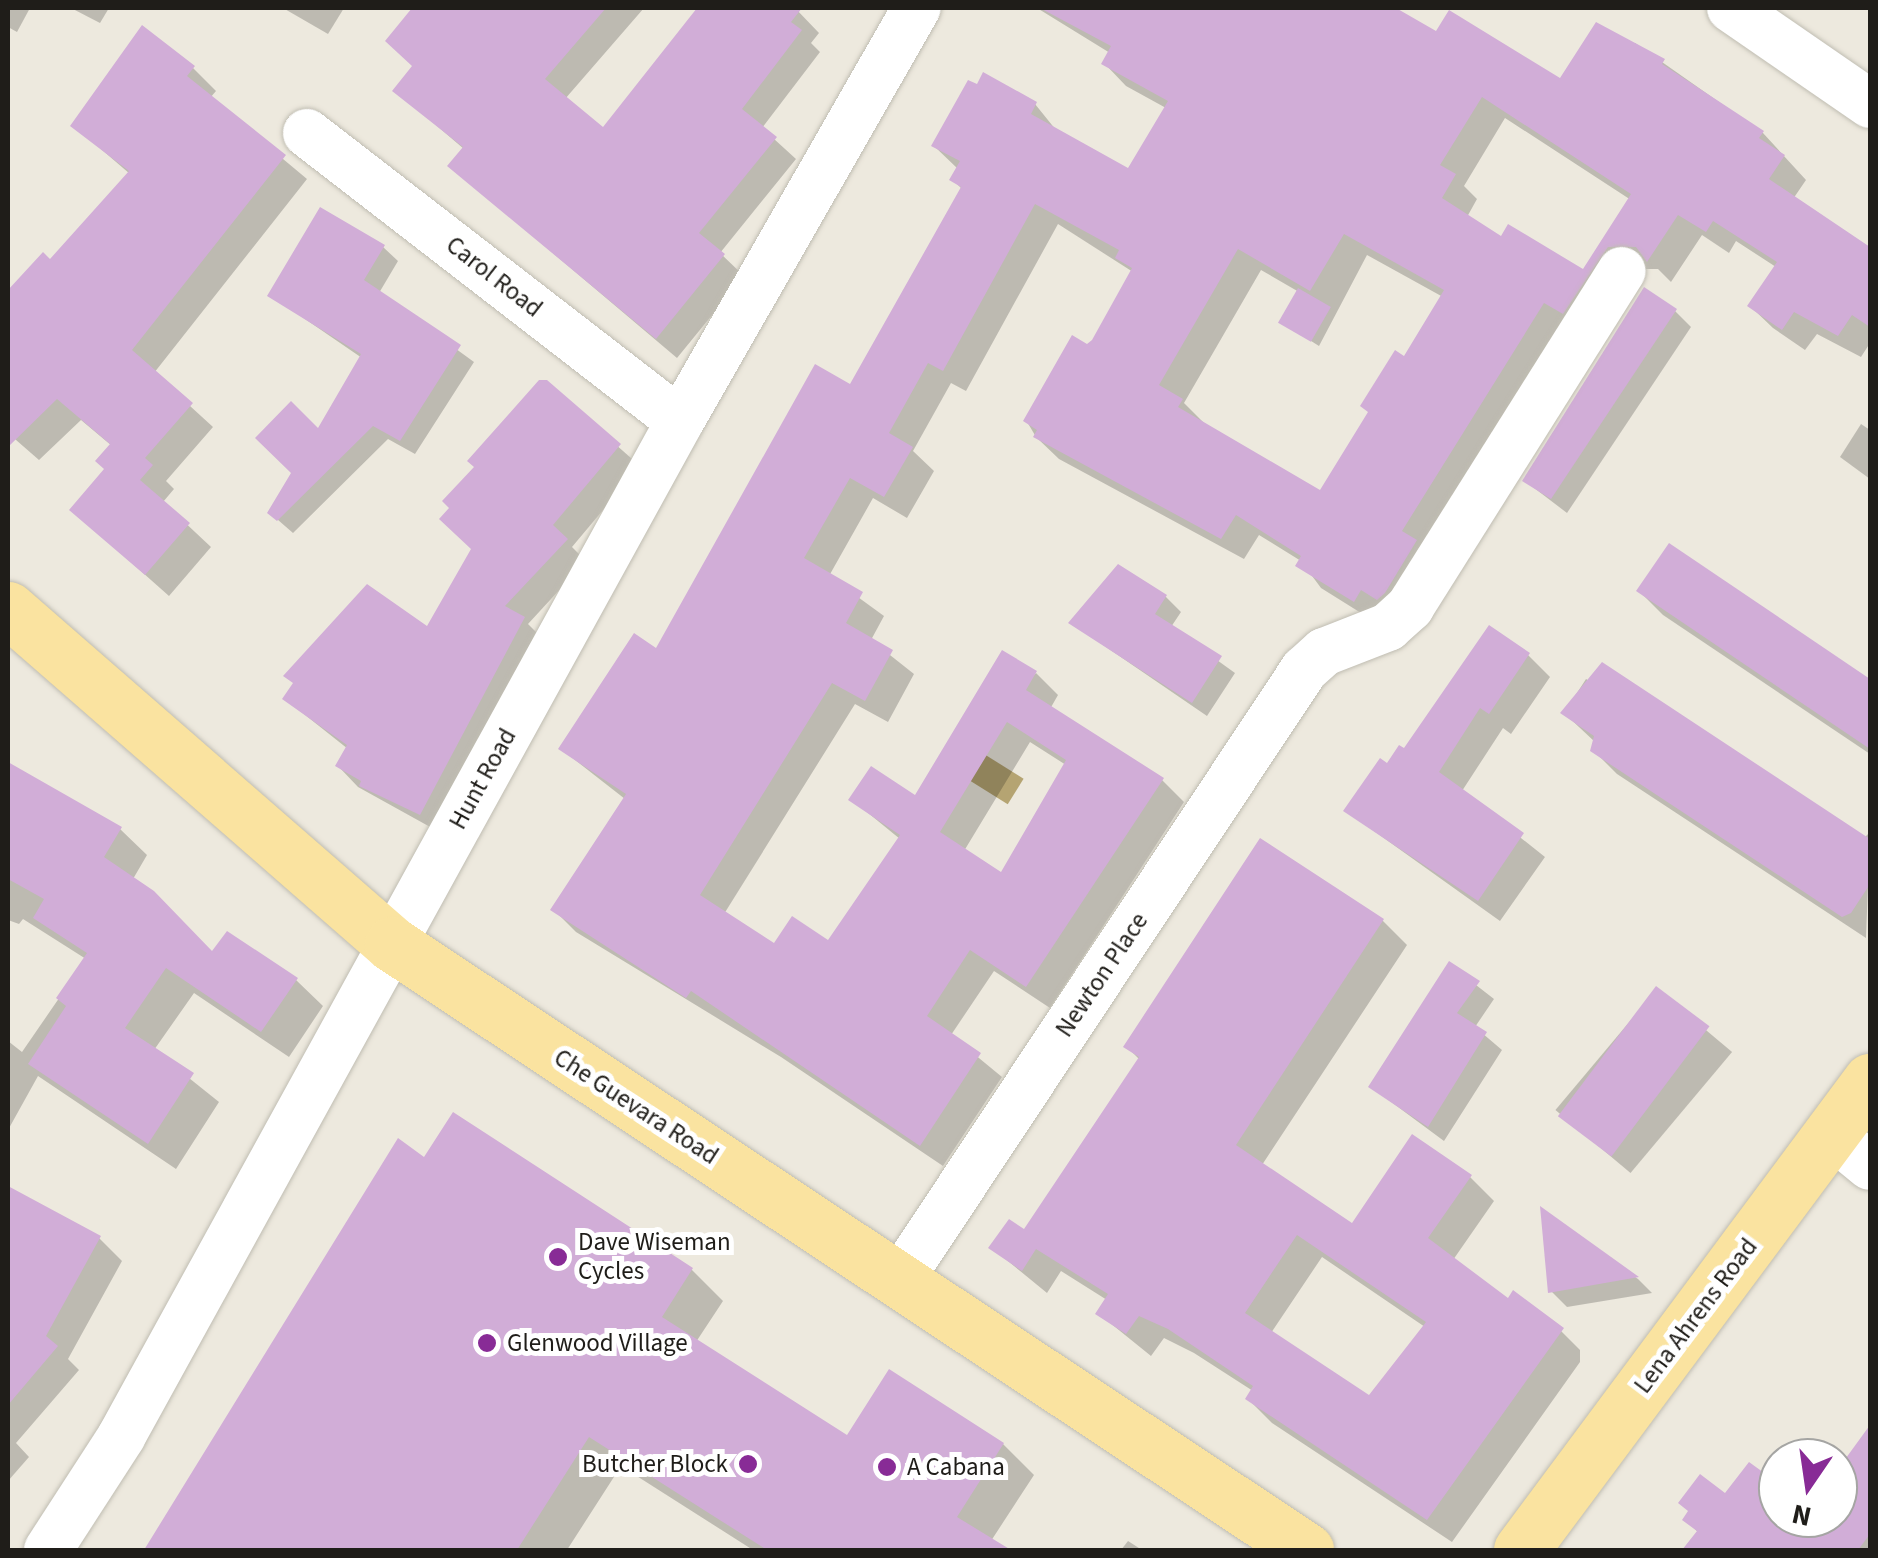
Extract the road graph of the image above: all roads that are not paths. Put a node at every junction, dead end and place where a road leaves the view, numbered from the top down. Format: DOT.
graph roads {
  1 [pos="917,8"];
  2 [pos="1731,8"];
  3 [pos="1870,104"];
  4 [pos="308,133"];
  5 [pos="1622,271"];
  6 [pos="680,421"];
  7 [pos="8,609"];
  8 [pos="392,944"];
  9 [pos="1870,1081"];
  10 [pos="1850,1150"];
  11 [pos="900,1279"];
  12 [pos="48,1550"];
  13 [pos="1306,1550"];
  14 [pos="1521,1550"];
  1 -- 6 [label="street, Hunt Road"];
  2 -- 3 [label="street"];
  4 -- 6 [label="street, Carol Road"];
  5 -- 11 [label="street, Newton Place"];
  6 -- 8 [label="street, Hunt Road"];
  7 -- 8 [label="main road, Che Guevara Road"];
  8 -- 11 [label="main road, Che Guevara Road"];
  8 -- 12 [label="street, Hunt Road"];
  9 -- 10 [label="main road, Lena Ahrens Road"];
  10 -- 14 [label="main road, Lena Ahrens Road"];
  11 -- 13 [label="main road, Che Guevara Road"];
}
